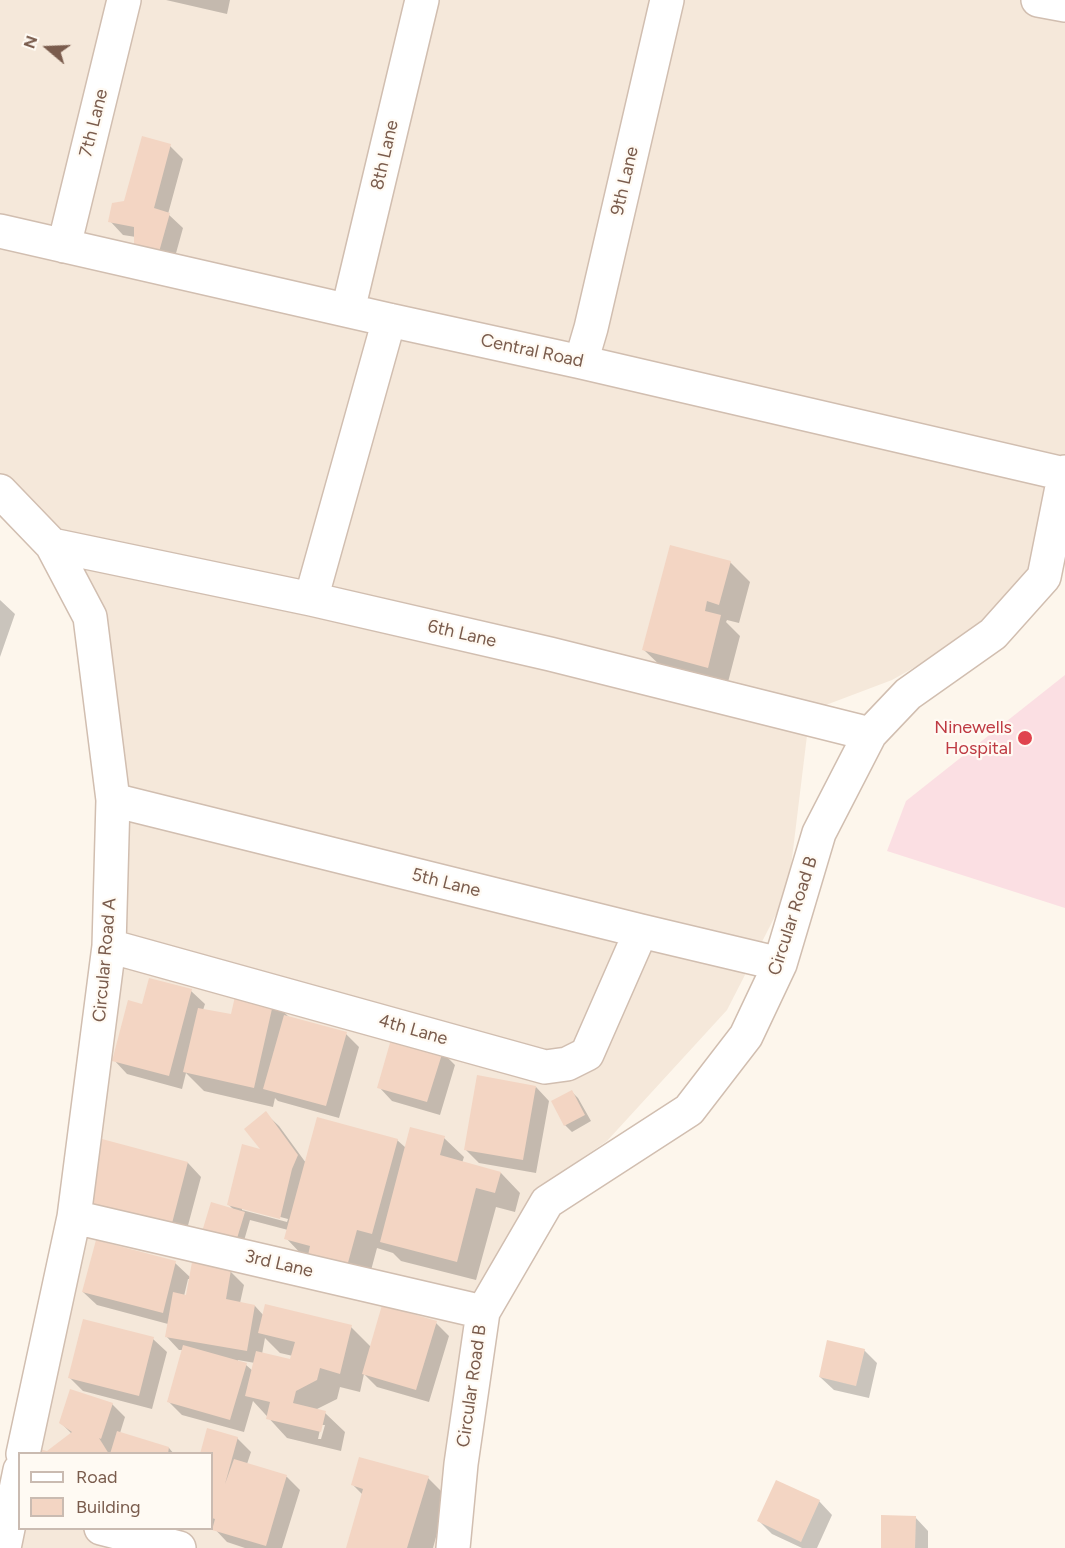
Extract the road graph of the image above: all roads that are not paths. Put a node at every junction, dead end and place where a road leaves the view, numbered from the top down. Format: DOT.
graph roads {
  1 [pos="124,0"];
  2 [pos="422,0"];
  3 [pos="667,0"];
  4 [pos="1038,0"];
  5 [pos="1065,5"];
  6 [pos="0,231"];
  7 [pos="64,246"];
  8 [pos="348,310"];
  9 [pos="389,320"];
  10 [pos="581,362"];
  11 [pos="1065,473"];
  12 [pos="0,490"];
  13 [pos="52,545"];
  14 [pos="311,599"];
  15 [pos="870,734"];
  16 [pos="113,800"];
  17 [pos="641,931"];
  18 [pos="110,946"];
  19 [pos="780,964"];
  20 [pos="75,1217"];
  21 [pos="483,1312"];
  22 [pos="23,1452"];
  23 [pos="18,1488"];
  24 [pos="16,1507"];
  25 [pos="110,1530"];
  26 [pos="4,1548"];
  27 [pos="179,1548"];
  28 [pos="453,1548"];
  1 -- 7 [label="street, 7th Lane"];
  2 -- 8 [label="street, 8th Lane"];
  3 -- 10 [label="street, 9th Lane"];
  4 -- 5 [label="street"];
  6 -- 7 [label="street, Central Road"];
  7 -- 8 [label="street, Central Road"];
  8 -- 9 [label="street, Central Road"];
  9 -- 10 [label="street, Central Road"];
  9 -- 14 [label="street"];
  10 -- 11 [label="street, Central Road"];
  11 -- 15 [label="street, Circular Road B"];
  12 -- 13 [label="street, Circular Road A"];
  13 -- 14 [label="street, 6th Lane"];
  13 -- 16 [label="street, Circular Road A"];
  14 -- 15 [label="street, 6th Lane"];
  15 -- 19 [label="street, Circular Road B"];
  16 -- 17 [label="street, 5th Lane"];
  16 -- 18 [label="street, Circular Road A"];
  17 -- 18 [label="street, 4th Lane"];
  17 -- 19 [label="street, 5th Lane"];
  18 -- 20 [label="street, Circular Road A"];
  19 -- 21 [label="street, Circular Road B"];
  20 -- 21 [label="street, 3rd Lane"];
  20 -- 22 [label="street, Circular Road A"];
  21 -- 28 [label="street, Circular Road B"];
  23 -- 24 [label="street"];
  24 -- 26 [label="street"];
  25 -- 27 [label="street"];
}
